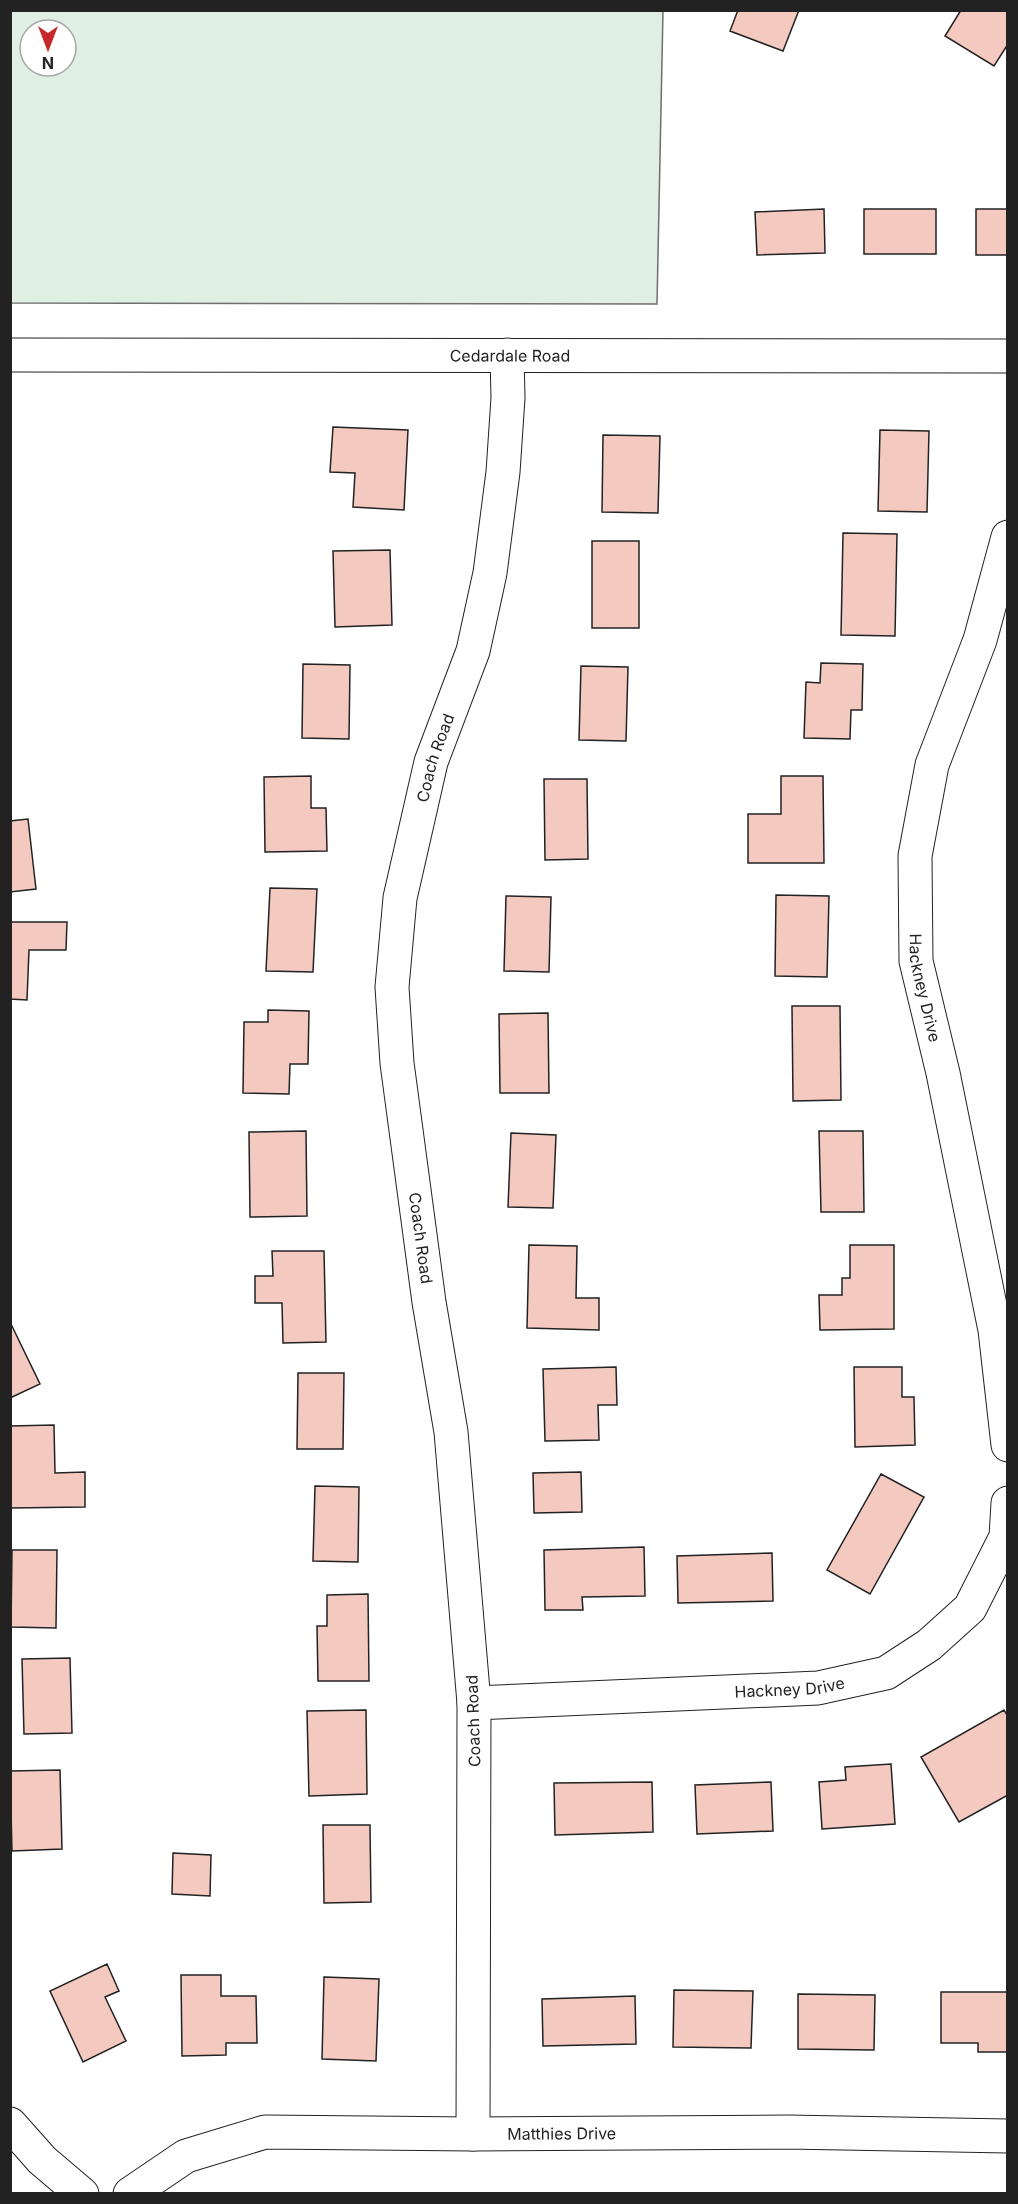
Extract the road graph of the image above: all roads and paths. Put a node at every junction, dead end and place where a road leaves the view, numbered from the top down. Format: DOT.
graph roads {
  1 [pos="10,355"];
  2 [pos="507,355"];
  3 [pos="1008,356"];
  4 [pos="1008,537"];
  5 [pos="1008,1445"];
  6 [pos="1008,1503"];
  7 [pos="474,1702"];
  8 [pos="10,2124"];
  9 [pos="473,2134"];
  10 [pos="1008,2136"];
  11 [pos="82,2193"];
  12 [pos="130,2193"];
  1 -- 2 [label="street, Cedardale Road"];
  2 -- 3 [label="street, Cedardale Road"];
  2 -- 7 [label="street, Coach Road"];
  4 -- 5 [label="street, Hackney Drive"];
  6 -- 7 [label="street, Hackney Drive"];
  7 -- 9 [label="street, Coach Road"];
  8 -- 11 [label="street"];
  9 -- 10 [label="street, Matthies Drive"];
  9 -- 12 [label="street, Matthies Drive"];
}
